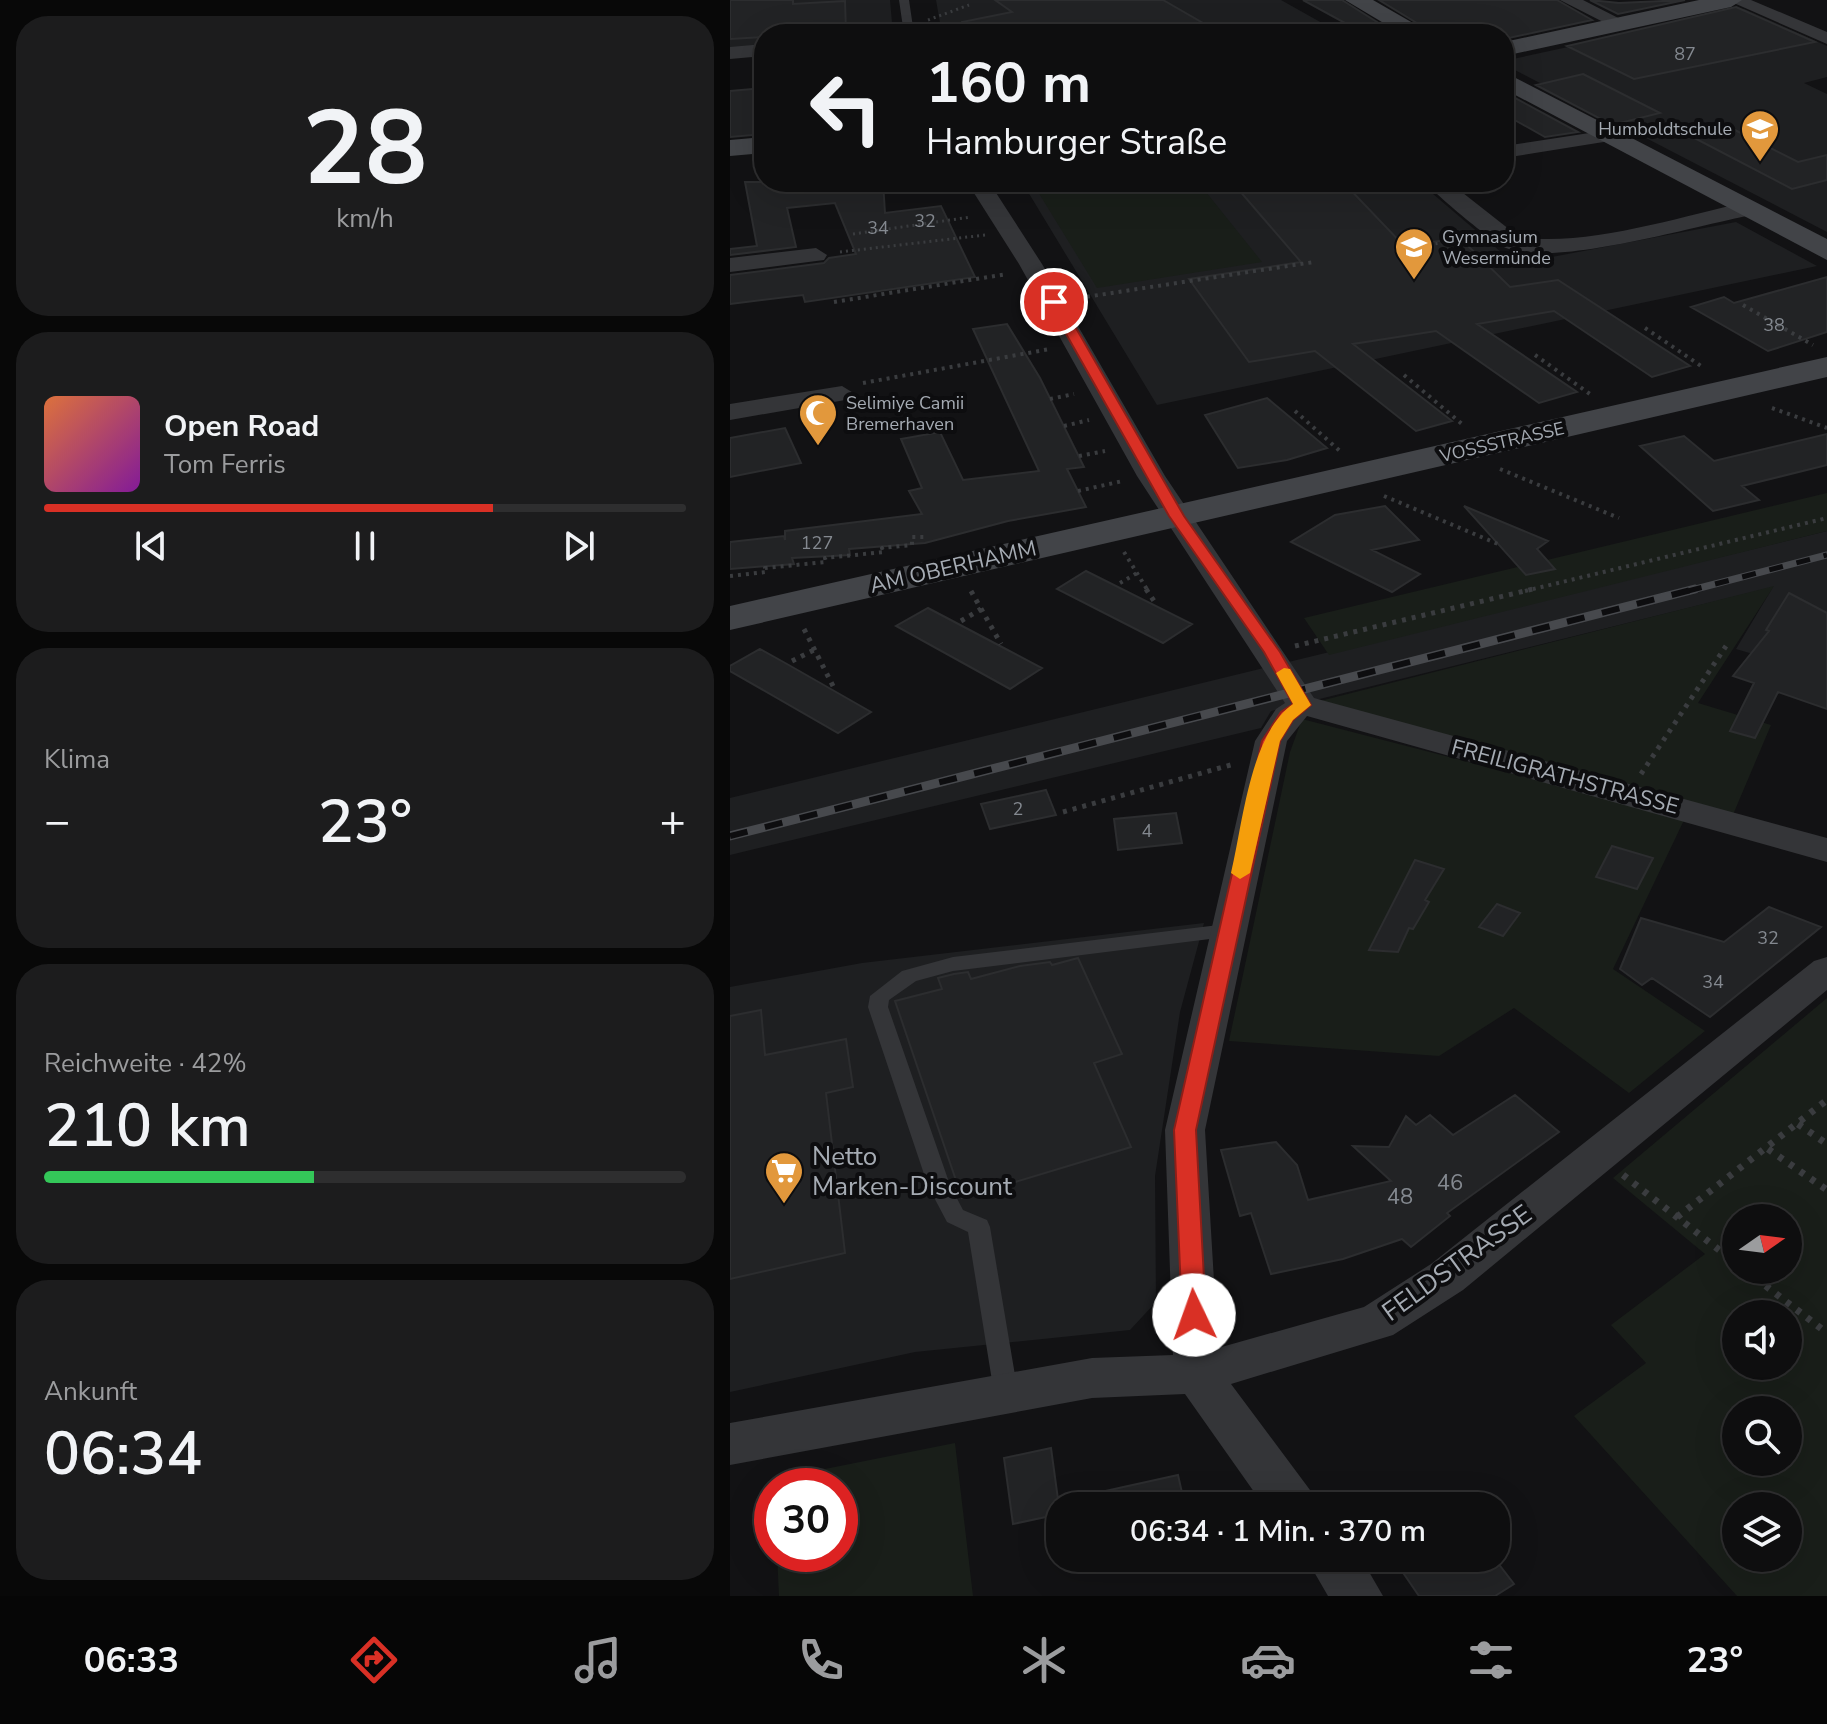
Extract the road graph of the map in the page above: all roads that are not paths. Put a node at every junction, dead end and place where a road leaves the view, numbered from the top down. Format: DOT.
graph roads {
  1 [pos="904,0"];
  2 [pos="1356,0"];
  3 [pos="1569,0"];
  4 [pos="1734,0"];
  5 [pos="908,24"];
  6 [pos="1401,24"];
  7 [pos="1621,24"];
  8 [pos="1827,39"];
  9 [pos="1514,47"];
  10 [pos="754,51"];
  11 [pos="730,53"];
  12 [pos="1514,84"];
  13 [pos="1609,136"];
  14 [pos="754,146"];
  15 [pos="730,148"];
  16 [pos="1514,150"];
  17 [pos="985,192"];
  18 [pos="1448,192"];
  19 [pos="1747,209"];
  20 [pos="1827,251"];
  21 [pos="816,255"];
  22 [pos="730,265"];
  23 [pos="1822,357"];
  24 [pos="842,394"];
  25 [pos="730,412"];
  26 [pos="1177,516"];
  27 [pos="730,618"];
  28 [pos="1314,708"];
  29 [pos="1827,850"];
  30 [pos="1227,931"];
  31 [pos="1827,970"];
  32 [pos="1197,1374"];
  33 [pos="1006,1393"];
  34 [pos="730,1444"];
  35 [pos="1283,1492"];
  36 [pos="1341,1572"];
  37 [pos="1358,1596"];
  1 -- 5 [label="lane"];
  2 -- 6 [label="street"];
  3 -- 7 [label="street"];
  4 -- 7 [label="street"];
  4 -- 8 [label="street"];
  7 -- 9 [label="street"];
  10 -- 11 [label="street"];
  12 -- 13 [label="street"];
  13 -- 16 [label="street"];
  13 -- 19 [label="street"];
  14 -- 15 [label="street"];
  17 -- 26 [label="street"];
  18 -- 19 [label="street"];
  19 -- 20 [label="street"];
  21 -- 22 [label="street"];
  23 -- 26 [label="street, VOSSSTRASSE"];
  24 -- 25 [label="street"];
  26 -- 27 [label="street, AM OBERHAMM"];
  26 -- 28 [label="street"];
  28 -- 29 [label="street, FREILIGRATHSTRASSE"];
  28 -- 30 [label="street"];
  30 -- 32 [label="street"];
  30 -- 33 [label="lane"];
  31 -- 32 [label="street, FELDSTRASSE"];
  32 -- 33 [label="street, FELDSTRASSE"];
  32 -- 35 [label="street"];
  33 -- 34 [label="street, FELDSTRASSE"];
  36 -- 37 [label="street"];
}
